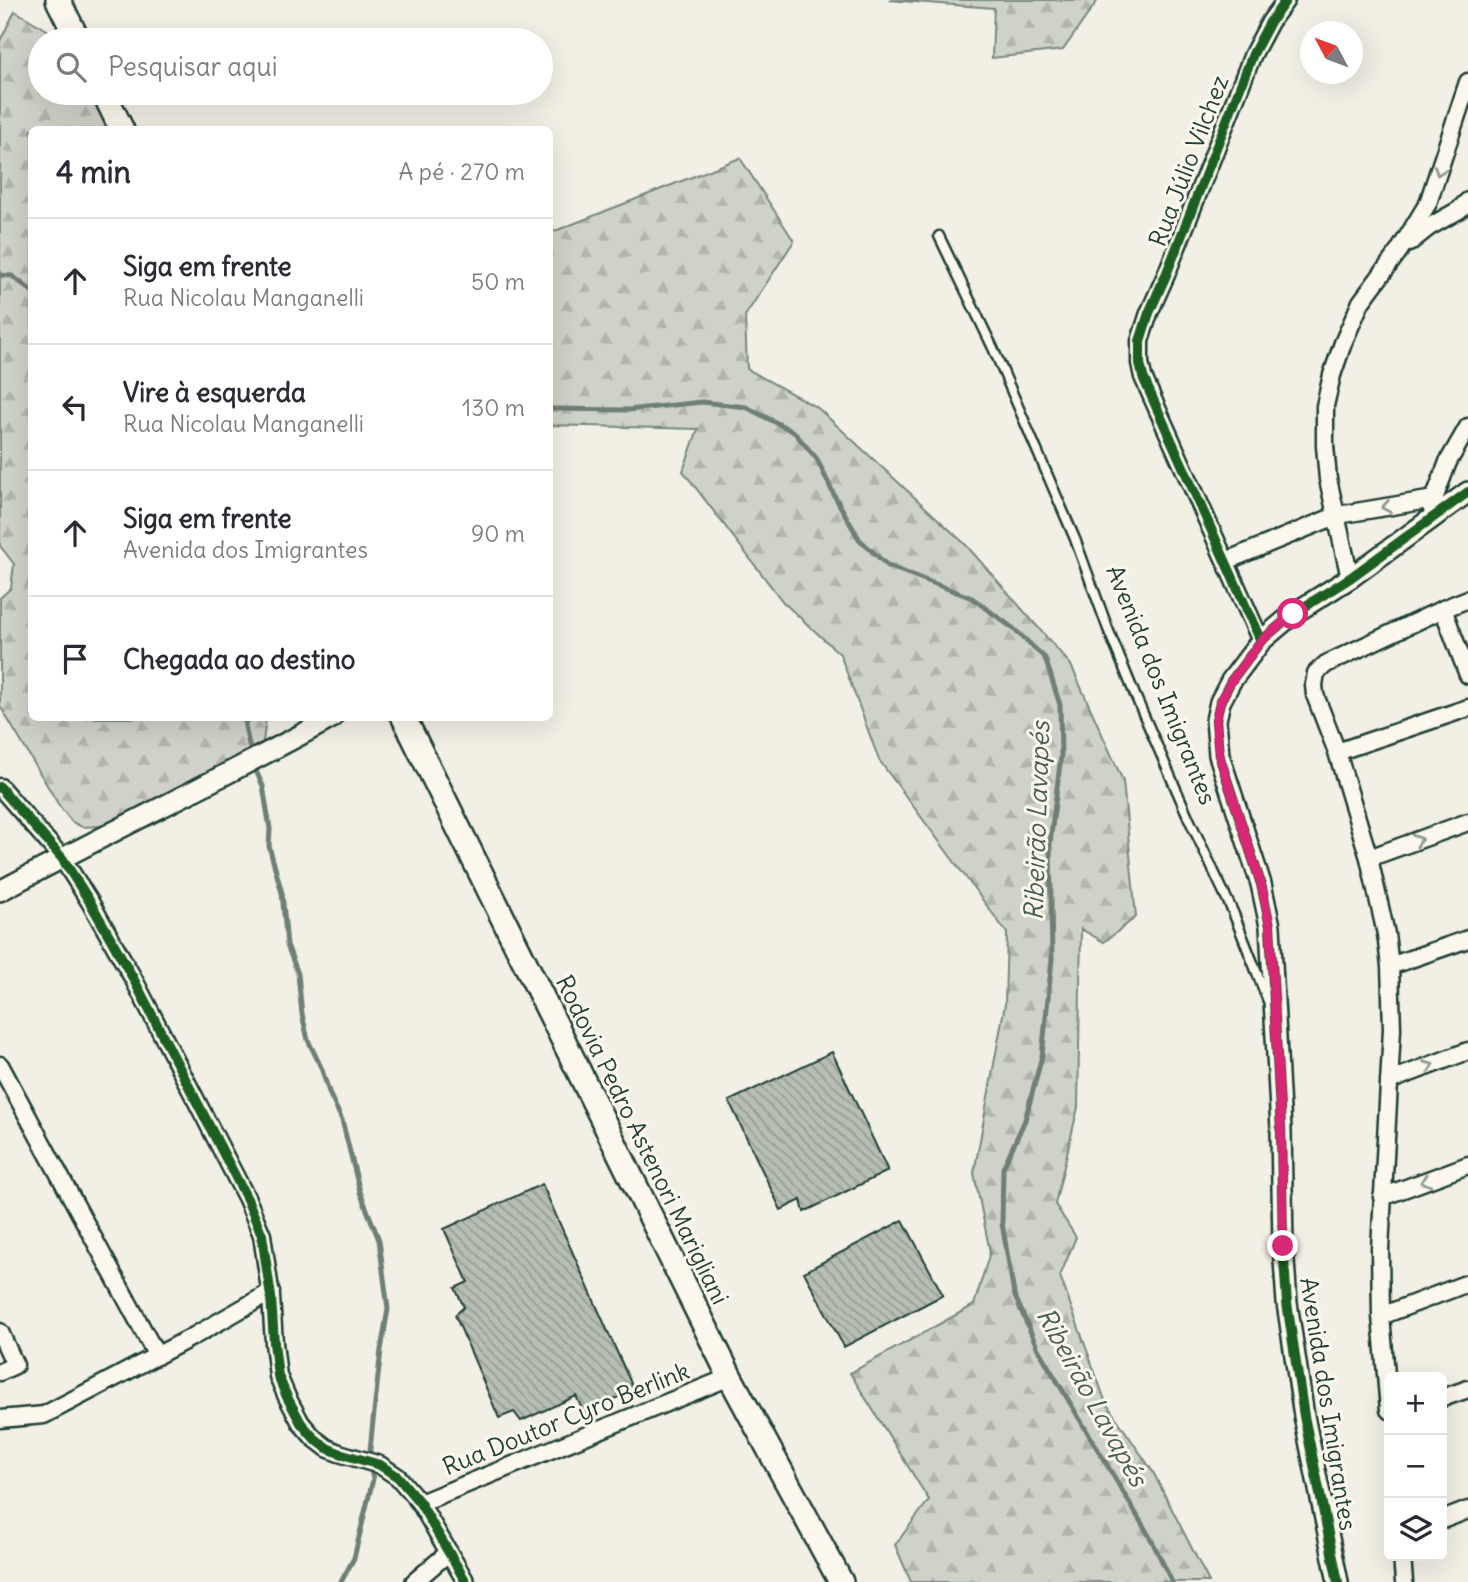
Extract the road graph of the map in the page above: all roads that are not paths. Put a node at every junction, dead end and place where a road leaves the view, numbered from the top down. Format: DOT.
graph roads {
  1 [pos="58,0"];
  2 [pos="1286,0"];
  3 [pos="72,28"];
  4 [pos="1468,83"];
  5 [pos="110,105"];
  6 [pos="120,126"];
  7 [pos="1468,201"];
  8 [pos="1428,203"];
  9 [pos="1429,227"];
  10 [pos="939,236"];
  11 [pos="1399,251"];
  12 [pos="1468,427"];
  13 [pos="1468,492"];
  14 [pos="1434,499"];
  15 [pos="1338,515"];
  16 [pos="1425,524"];
  17 [pos="1226,561"];
  18 [pos="1350,578"];
  19 [pos="1468,599"];
  20 [pos="1443,609"];
  21 [pos="1261,641"];
  22 [pos="1468,675"];
  23 [pos="1468,708"];
  24 [pos="326,721"];
  25 [pos="405,721"];
  26 [pos="1337,752"];
  27 [pos="0,787"];
  28 [pos="1468,822"];
  29 [pos="62,858"];
  30 [pos="1369,858"];
  31 [pos="0,891"];
  32 [pos="1468,939"];
  33 [pos="1390,965"];
  34 [pos="1276,1022"];
  35 [pos="1468,1051"];
  36 [pos="0,1065"];
  37 [pos="1389,1081"];
  38 [pos="1468,1165"];
  39 [pos="1382,1197"];
  40 [pos="1468,1283"];
  41 [pos="271,1292"];
  42 [pos="1381,1316"];
  43 [pos="0,1332"];
  44 [pos="157,1356"];
  45 [pos="0,1372"];
  46 [pos="1386,1372"];
  47 [pos="730,1377"];
  48 [pos="1468,1389"];
  49 [pos="1447,1396"];
  50 [pos="0,1419"];
  51 [pos="419,1503"];
  52 [pos="1468,1510"];
  53 [pos="1447,1518"];
  54 [pos="449,1552"];
  55 [pos="1402,1561"];
  56 [pos="414,1582"];
  57 [pos="466,1582"];
  58 [pos="841,1582"];
  59 [pos="1338,1582"];
  60 [pos="1404,1582"];
  1 -- 3 [label="main road"];
  2 -- 17 [label="street, Rua Júlio Vilchez"];
  4 -- 8 [label="street, one-way"];
  5 -- 6 [label="main road"];
  7 -- 9 [label="street"];
  8 -- 9 [label="street"];
  8 -- 11 [label="street"];
  9 -- 11 [label="street"];
  10 -- 34 [label="lane, Avenida dos Imigrantes"];
  11 -- 15 [label="street"];
  12 -- 14 [label="street"];
  13 -- 16 [label="street"];
  14 -- 15 [label="street, one-way"];
  14 -- 16 [label="street"];
  15 -- 17 [label="street"];
  15 -- 18 [label="street"];
  16 -- 18 [label="street"];
  17 -- 21 [label="street"];
  18 -- 21 [label="street"];
  19 -- 20 [label="street"];
  20 -- 22 [label="street"];
  20 -- 26 [label="street"];
  21 -- 34 [label="street"];
  23 -- 26 [label="street"];
  24 -- 29 [label="street"];
  25 -- 47 [label="main road, Rodovia Pedro Astenori Marigliani"];
  26 -- 30 [label="street"];
  27 -- 29 [label="street"];
  30 -- 28 [label="street, one-way"];
  29 -- 31 [label="street"];
  29 -- 41 [label="street"];
  30 -- 33 [label="street"];
  32 -- 33 [label="street"];
  33 -- 37 [label="street"];
  34 -- 59 [label="street, Avenida dos Imigrantes"];
  37 -- 35 [label="street, one-way"];
  36 -- 44 [label="street"];
  37 -- 39 [label="street"];
  38 -- 39 [label="street, one-way"];
  39 -- 42 [label="street"];
  40 -- 42 [label="street"];
  41 -- 44 [label="street"];
  41 -- 51 [label="street"];
  42 -- 46 [label="street"];
  43 -- 45 [label="street"];
  44 -- 50 [label="street"];
  47 -- 51 [label="street, Rua Doutor Cyro Berlink"];
  47 -- 58 [label="main road, Rodovia Pedro Astenori Marigliani"];
  48 -- 49 [label="street"];
  51 -- 54 [label="street"];
  52 -- 53 [label="street"];
  54 -- 56 [label="street"];
  54 -- 57 [label="street"];
  55 -- 60 [label="street"];
}
